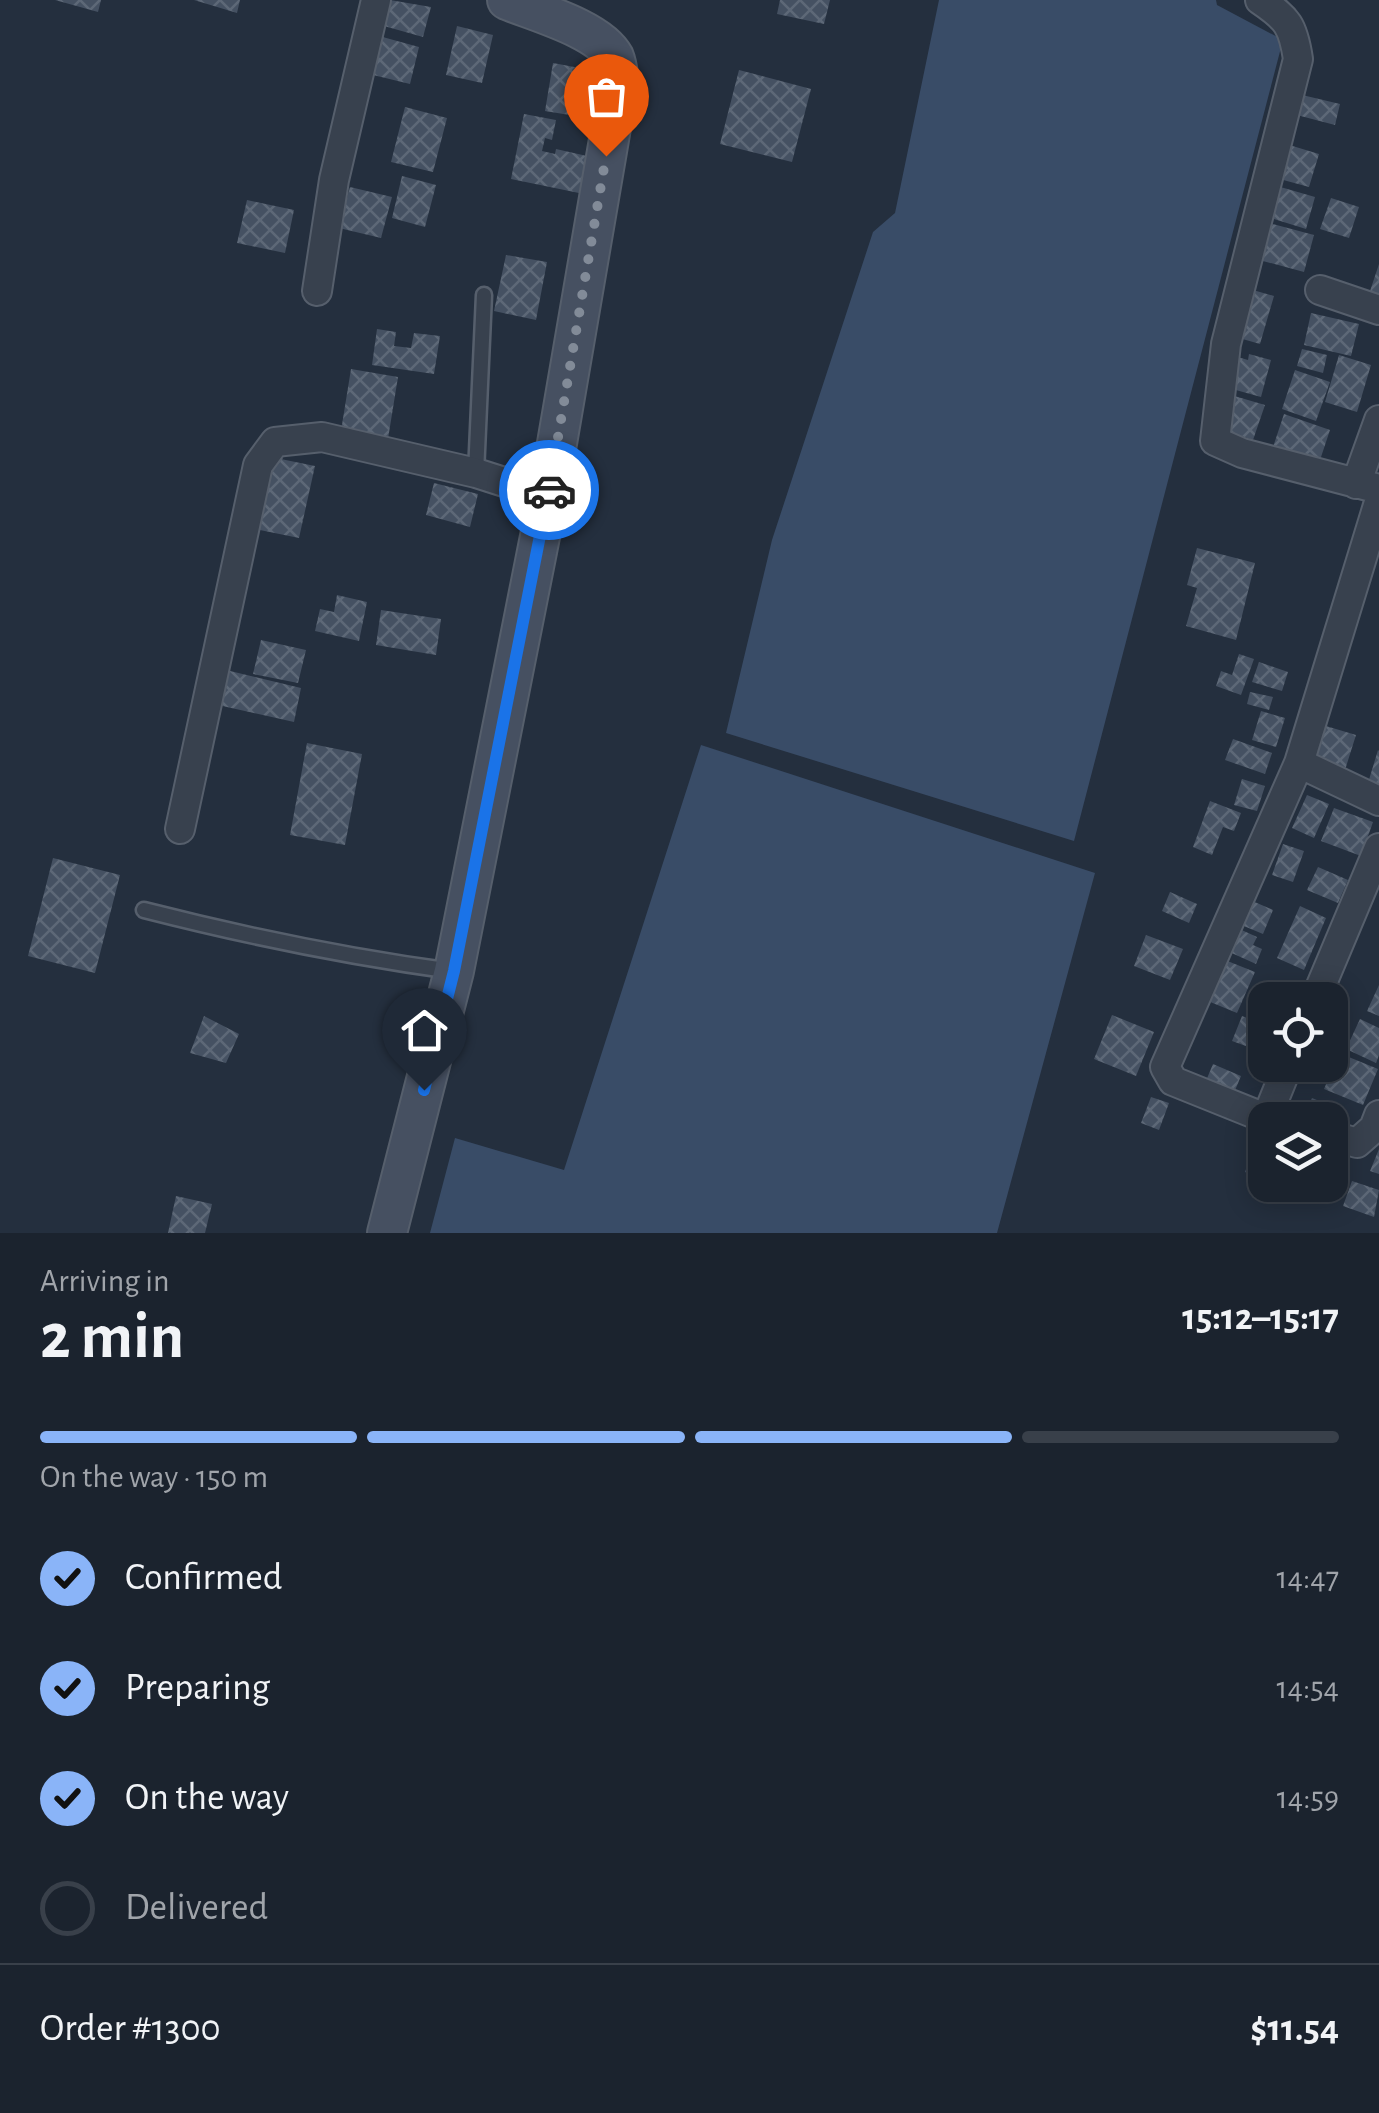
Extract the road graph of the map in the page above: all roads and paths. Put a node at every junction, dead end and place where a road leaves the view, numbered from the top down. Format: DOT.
graph roads {
  1 [pos="376,0"];
  2 [pos="507,0"];
  3 [pos="1260,0"];
  4 [pos="1320,290"];
  5 [pos="317,292"];
  6 [pos="484,296"];
  7 [pos="1379,310"];
  8 [pos="1379,420"];
  9 [pos="476,473"];
  10 [pos="1368,486"];
  11 [pos="548,496"];
  12 [pos="1379,502"];
  13 [pos="1299,763"];
  14 [pos="1379,802"];
  15 [pos="180,829"];
  16 [pos="1379,848"];
  17 [pos="144,910"];
  18 [pos="454,971"];
  19 [pos="1323,982"];
  20 [pos="1248,1111"];
  21 [pos="1379,1115"];
  22 [pos="1348,1140"];
  23 [pos="387,1233"];
  1 -- 5 [label="street"];
  2 -- 11 [label="main road"];
  3 -- 10 [label="street"];
  4 -- 7 [label="street"];
  6 -- 9 [label="lane"];
  8 -- 10 [label="street"];
  9 -- 11 [label="street"];
  9 -- 15 [label="street"];
  11 -- 18 [label="main road"];
  12 -- 13 [label="street"];
  13 -- 14 [label="street"];
  13 -- 20 [label="street"];
  16 -- 19 [label="street"];
  17 -- 18 [label="lane"];
  18 -- 23 [label="main road"];
  21 -- 22 [label="street"];
}
